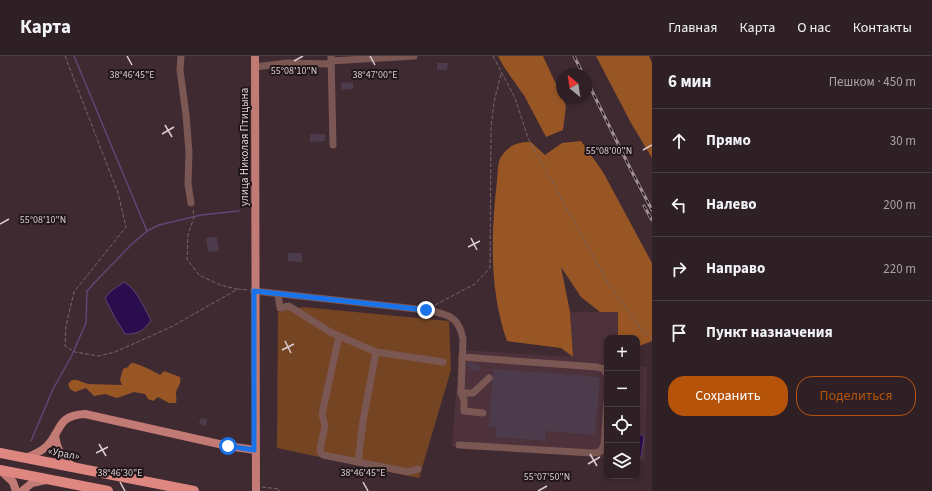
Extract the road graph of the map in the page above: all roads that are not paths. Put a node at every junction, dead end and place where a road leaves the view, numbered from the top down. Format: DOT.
graph roads {
  1 [pos="181,56"];
  2 [pos="255,56"];
  3 [pos="414,56"];
  4 [pos="331,60"];
  5 [pos="255,67"];
  6 [pos="334,145"];
  7 [pos="191,204"];
  8 [pos="254,291"];
  9 [pos="278,294"];
  10 [pos="339,336"];
  11 [pos="376,352"];
  12 [pos="462,354"];
  13 [pos="443,362"];
  14 [pos="605,371"];
  15 [pos="489,378"];
  16 [pos="461,393"];
  17 [pos="483,413"];
  18 [pos="55,434"];
  19 [pos="604,443"];
  20 [pos="458,445"];
  21 [pos="254,450"];
  22 [pos="0,453"];
  23 [pos="25,458"];
  24 [pos="358,462"];
  25 [pos="74,468"];
  26 [pos="418,469"];
  27 [pos="0,470"];
  28 [pos="48,479"];
  29 [pos="256,489"];
  30 [pos="16,491"];
  31 [pos="22,491"];
  32 [pos="108,491"];
  33 [pos="194,491"];
  1 -- 7 [label="street"];
  2 -- 5 [label="main road, улица Николая Птицына"];
  3 -- 4 [label="street"];
  4 -- 5 [label="street"];
  4 -- 6 [label="street"];
  5 -- 8 [label="main road, улица Николая Птицына"];
  8 -- 9 [label="street"];
  8 -- 21 [label="main road, улица Николая Птицына"];
  9 -- 10 [label="street"];
  9 -- 12 [label="street"];
  10 -- 11 [label="street"];
  10 -- 24 [label="street"];
  11 -- 13 [label="street"];
  11 -- 24 [label="street"];
  12 -- 14 [label="street"];
  12 -- 16 [label="street"];
  15 -- 16 [label="street"];
  16 -- 17 [label="street"];
  18 -- 21 [label="main road"];
  18 -- 23 [label="main road"];
  18 -- 25 [label="main road"];
  19 -- 20 [label="street"];
  21 -- 29 [label="main road, улица Николая Птицына"];
  22 -- 23 [label="highway, «Урал»"];
  23 -- 25 [label="highway, «Урал»"];
  24 -- 26 [label="street"];
  25 -- 33 [label="highway, «Урал»"];
  27 -- 28 [label="highway"];
  27 -- 30 [label="main road"];
  28 -- 31 [label="main road"];
  28 -- 32 [label="highway"];
}
